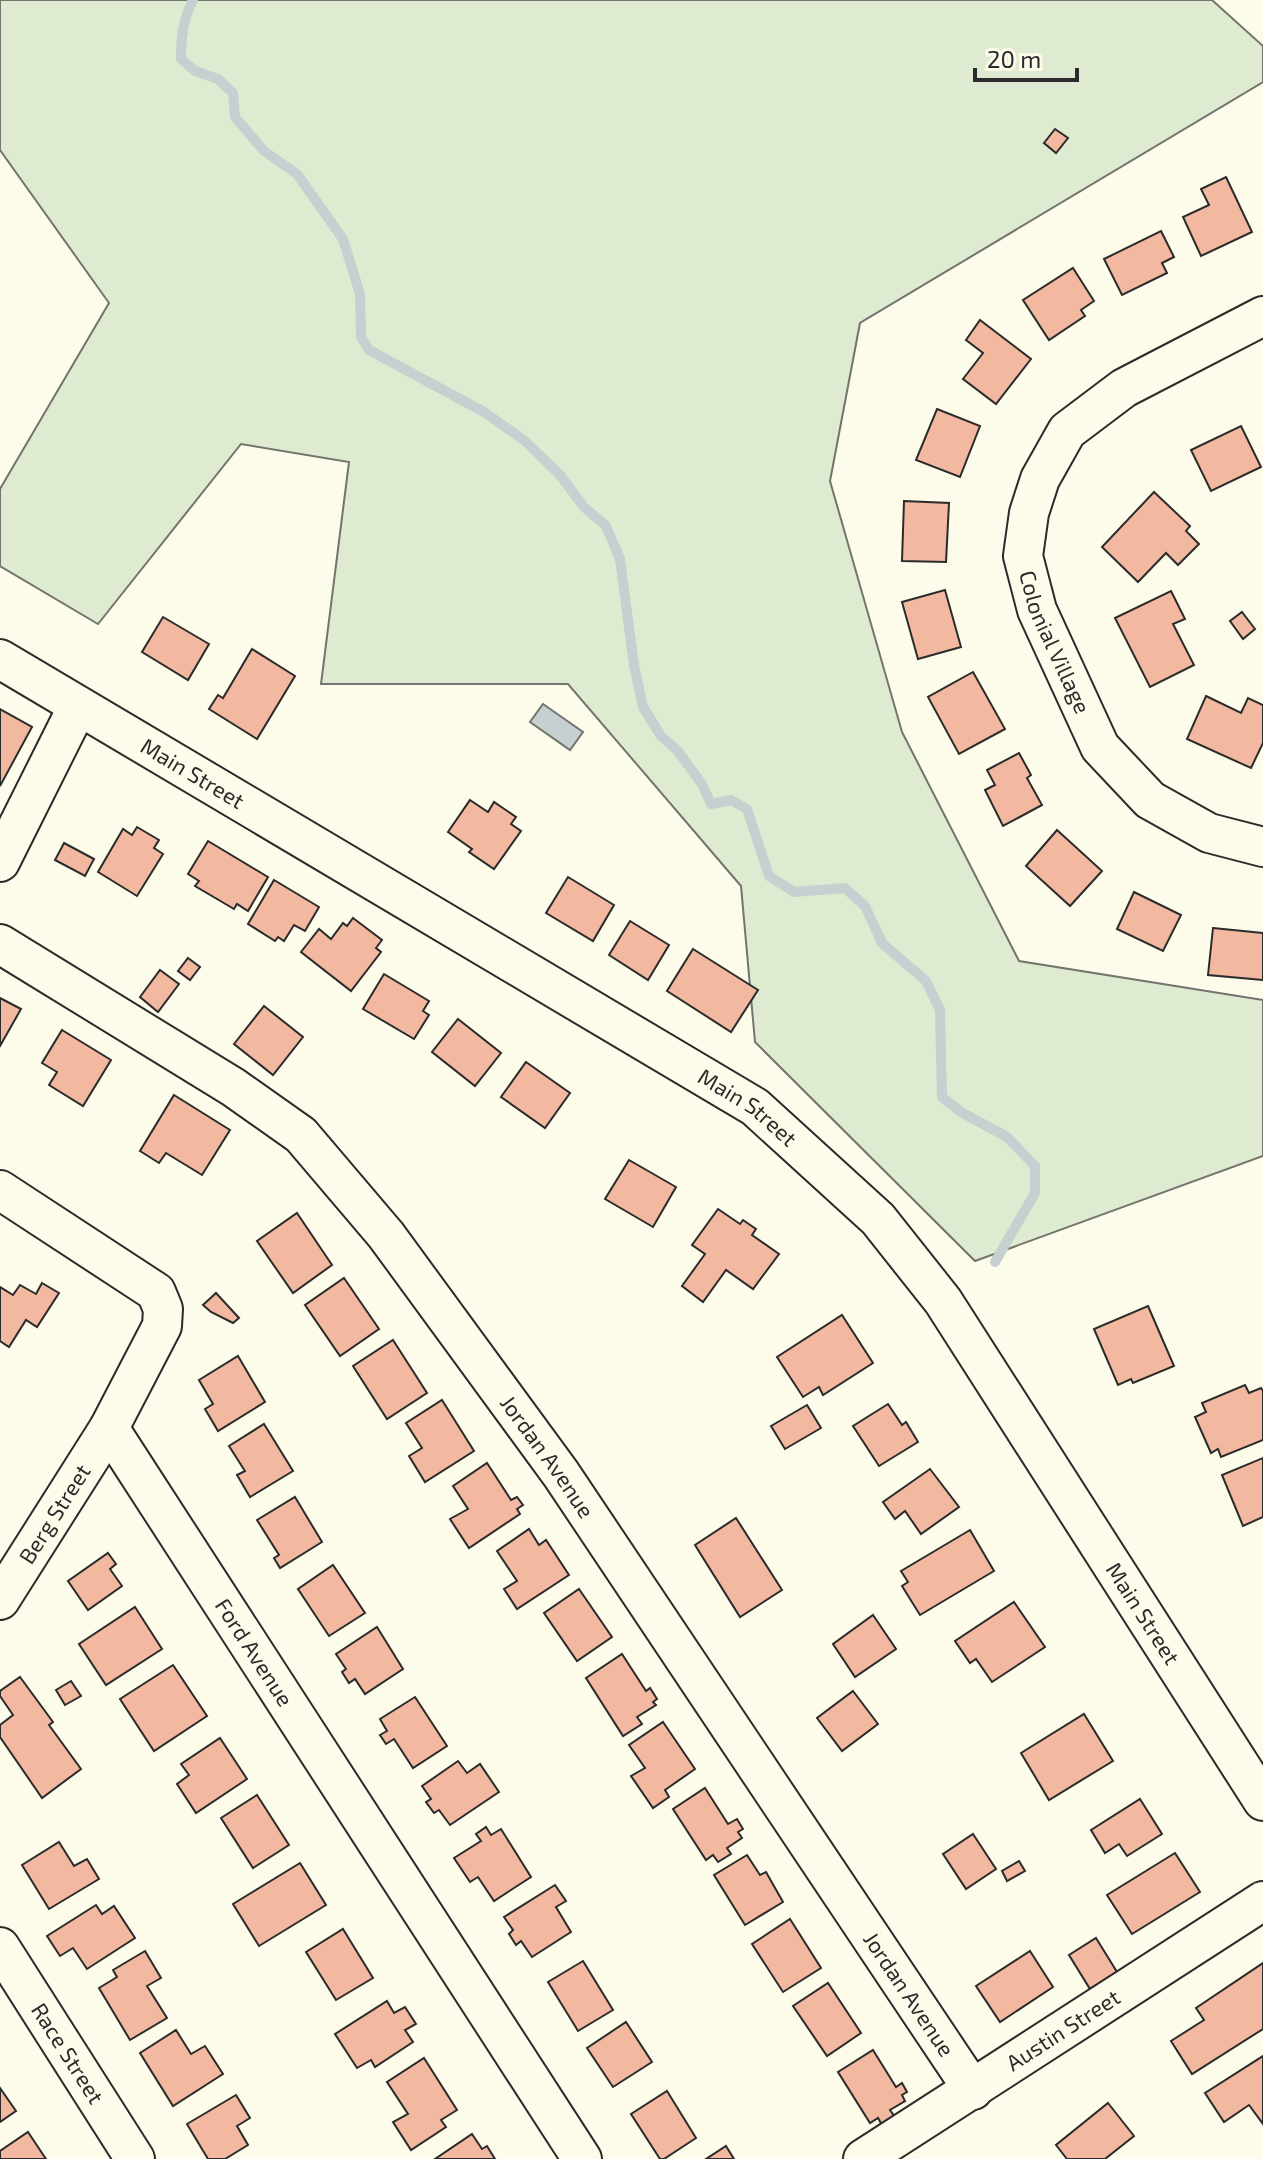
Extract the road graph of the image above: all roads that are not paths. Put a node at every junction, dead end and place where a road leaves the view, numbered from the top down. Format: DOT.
graph roads {
  1 [pos="1263,316"];
  2 [pos="0,659"];
  3 [pos="78,706"];
  4 [pos="1263,847"];
  5 [pos="0,862"];
  6 [pos="0,944"];
  7 [pos="0,1190"];
  8 [pos="109,1428"];
  9 [pos="0,1600"];
  10 [pos="1263,1801"];
  11 [pos="1263,1901"];
  12 [pos="0,1947"];
  13 [pos="973,2090"];
  14 [pos="135,2159"];
  15 [pos="582,2159"];
  16 [pos="863,2159"];
  1 -- 4 [label="street, Colonial Village"];
  2 -- 3 [label="street, Main Street"];
  3 -- 5 [label="street"];
  3 -- 10 [label="street, Main Street"];
  6 -- 13 [label="street, Jordan Avenue"];
  7 -- 8 [label="street"];
  8 -- 9 [label="street, Berg Street"];
  8 -- 15 [label="street, Ford Avenue"];
  11 -- 13 [label="street, Austin Street"];
  12 -- 14 [label="street, Race Street"];
  13 -- 16 [label="street, Austin Street"];
}
